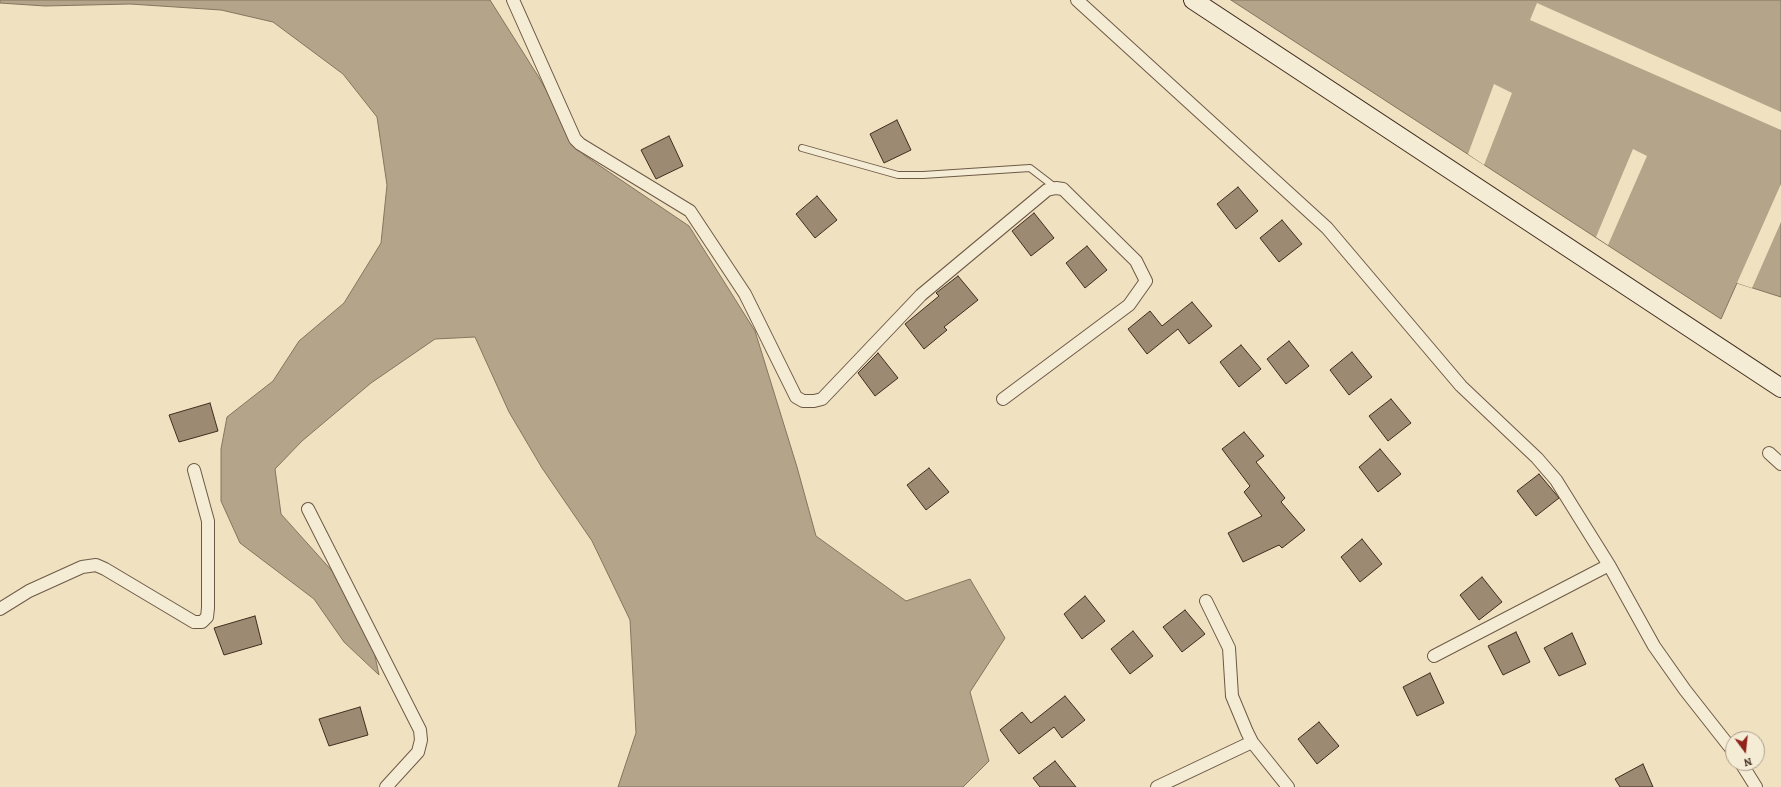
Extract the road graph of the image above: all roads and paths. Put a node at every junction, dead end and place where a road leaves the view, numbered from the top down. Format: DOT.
graph roads {
  1 [pos="513,0"];
  2 [pos="1077,0"];
  3 [pos="1193,0"];
  4 [pos="802,148"];
  5 [pos="1056,188"];
  6 [pos="1781,388"];
  7 [pos="1002,399"];
  8 [pos="1769,453"];
  9 [pos="1781,464"];
  10 [pos="194,470"];
  11 [pos="308,509"];
  12 [pos="1609,565"];
  13 [pos="1206,600"];
  14 [pos="0,609"];
  15 [pos="1434,656"];
  16 [pos="1725,741"];
  17 [pos="1252,742"];
  18 [pos="1746,771"];
  19 [pos="386,787"];
  20 [pos="1157,787"];
  21 [pos="1288,787"];
  22 [pos="1756,787"];
  1 -- 5 [label="street"];
  2 -- 12 [label="street"];
  3 -- 6 [label="street"];
  4 -- 5 [label="lane"];
  5 -- 7 [label="street"];
  8 -- 9 [label="street"];
  10 -- 14 [label="street"];
  11 -- 19 [label="street"];
  12 -- 15 [label="street"];
  12 -- 16 [label="street"];
  13 -- 17 [label="street"];
  17 -- 20 [label="street"];
  17 -- 21 [label="street"];
  18 -- 22 [label="street"];
}
